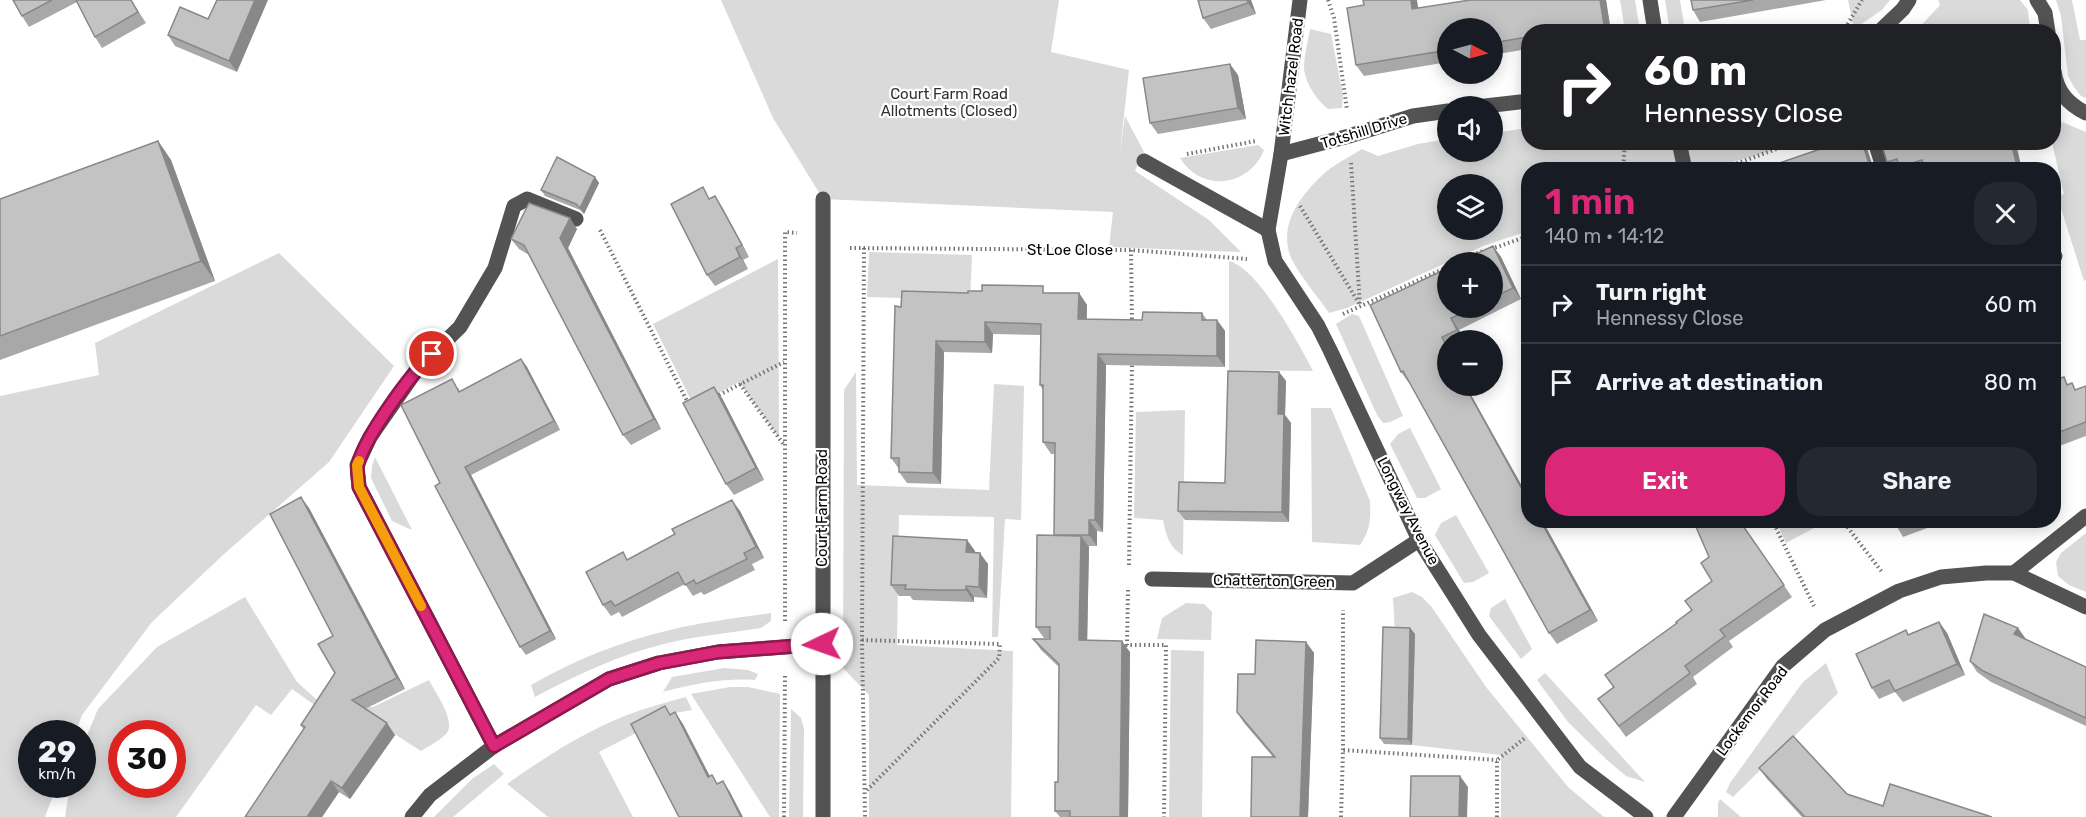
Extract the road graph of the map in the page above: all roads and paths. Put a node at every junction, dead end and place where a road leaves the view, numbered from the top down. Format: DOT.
graph roads {
  1 [pos="1300,0"];
  2 [pos="1328,0"];
  3 [pos="1650,0"];
  4 [pos="1862,0"];
  5 [pos="1909,0"];
  6 [pos="2037,0"];
  7 [pos="1654,24"];
  8 [pos="1848,24"];
  9 [pos="1887,24"];
  10 [pos="2047,24"];
  11 [pos="2061,92"];
  12 [pos="1521,102"];
  13 [pos="1503,104"];
  14 [pos="1437,113"];
  15 [pos="2086,113"];
  16 [pos="1283,136"];
  17 [pos="1349,136"];
  18 [pos="1774,150"];
  19 [pos="1281,154"];
  20 [pos="1144,161"];
  21 [pos="1742,162"];
  22 [pos="1278,171"];
  23 [pos="823,199"];
  24 [pos="576,219"];
  25 [pos="1268,230"];
  26 [pos="822,234"];
  27 [pos="1521,239"];
  28 [pos="1131,250"];
  29 [pos="1484,252"];
  30 [pos="1275,261"];
  31 [pos="1437,272"];
  32 [pos="1360,306"];
  33 [pos="1318,326"];
  34 [pos="1132,329"];
  35 [pos="1132,352"];
  36 [pos="784,362"];
  37 [pos="740,384"];
  38 [pos="711,399"];
  39 [pos="692,409"];
  40 [pos="784,445"];
  41 [pos="2086,516"];
  42 [pos="1776,528"];
  43 [pos="1848,528"];
  44 [pos="1419,540"];
  45 [pos="2014,573"];
  46 [pos="1128,574"];
  47 [pos="1152,579"];
  48 [pos="1343,582"];
  49 [pos="1128,586"];
  50 [pos="1899,591"];
  51 [pos="2086,607"];
  52 [pos="1825,630"];
  53 [pos="862,640"];
  54 [pos="822,644"];
  55 [pos="785,646"];
  56 [pos="1545,721"];
  57 [pos="494,746"];
  58 [pos="1343,750"];
  59 [pos="1497,760"];
  60 [pos="865,792"];
  61 [pos="412,817"];
  62 [pos="783,817"];
  63 [pos="823,817"];
  64 [pos="865,817"];
  65 [pos="1164,817"];
  66 [pos="1341,817"];
  67 [pos="1497,817"];
  68 [pos="1646,817"];
  69 [pos="1674,817"];
  1 -- 16 [label="street, Witch hazel Road"];
  2 -- 17 [label="path"];
  3 -- 7 [label="street"];
  4 -- 8 [label="path"];
  5 -- 9 [label="street"];
  6 -- 10 [label="street"];
  11 -- 15 [label="street"];
  12 -- 13 [label="street"];
  14 -- 17 [label="street, Totshill Drive"];
  16 -- 19 [label="street, Witch hazel Road"];
  16 -- 20 [label="path"];
  17 -- 19 [label="street, Totshill Drive"];
  17 -- 32 [label="path"];
  18 -- 21 [label="path"];
  19 -- 22 [label="street, Longway Avenue"];
  20 -- 25 [label="street"];
  22 -- 25 [label="street, Longway Avenue"];
  22 -- 32 [label="path"];
  23 -- 26 [label="street, Court Farm Road"];
  24 -- 39 [label="path"];
  24 -- 57 [label="street"];
  25 -- 30 [label="street, Longway Avenue"];
  26 -- 36 [label="path"];
  26 -- 54 [label="street, Court Farm Road"];
  27 -- 29 [label="path"];
  28 -- 30 [label="path, St Loe Close"];
  28 -- 34 [label="path"];
  28 -- 53 [label="path, St Loe Close"];
  30 -- 33 [label="street, Longway Avenue"];
  31 -- 32 [label="path"];
  32 -- 33 [label="path"];
  33 -- 44 [label="street, Longway Avenue"];
  35 -- 46 [label="path"];
  36 -- 37 [label="path"];
  36 -- 40 [label="path"];
  37 -- 38 [label="path"];
  37 -- 40 [label="path"];
  40 -- 55 [label="path"];
  41 -- 45 [label="street"];
  42 -- 52 [label="path"];
  43 -- 50 [label="path"];
  44 -- 48 [label="street, Chatterton Green"];
  44 -- 56 [label="street, Longway Avenue"];
  45 -- 50 [label="street, Lockemor Road"];
  45 -- 51 [label="street, Lockemor Road"];
  47 -- 48 [label="street, Chatterton Green"];
  48 -- 58 [label="path"];
  49 -- 65 [label="path"];
  50 -- 52 [label="street, Lockemor Road"];
  52 -- 69 [label="street, Lockemor Road"];
  53 -- 60 [label="path"];
  53 -- 60 [label="path"];
  54 -- 55 [label="street"];
  54 -- 63 [label="street, Court Farm Road"];
  55 -- 57 [label="street"];
  55 -- 62 [label="path"];
  56 -- 59 [label="path"];
  56 -- 68 [label="street, Longway Avenue"];
  57 -- 61 [label="street"];
  58 -- 59 [label="path"];
  58 -- 66 [label="path"];
  59 -- 67 [label="path"];
  60 -- 64 [label="path"];
}
